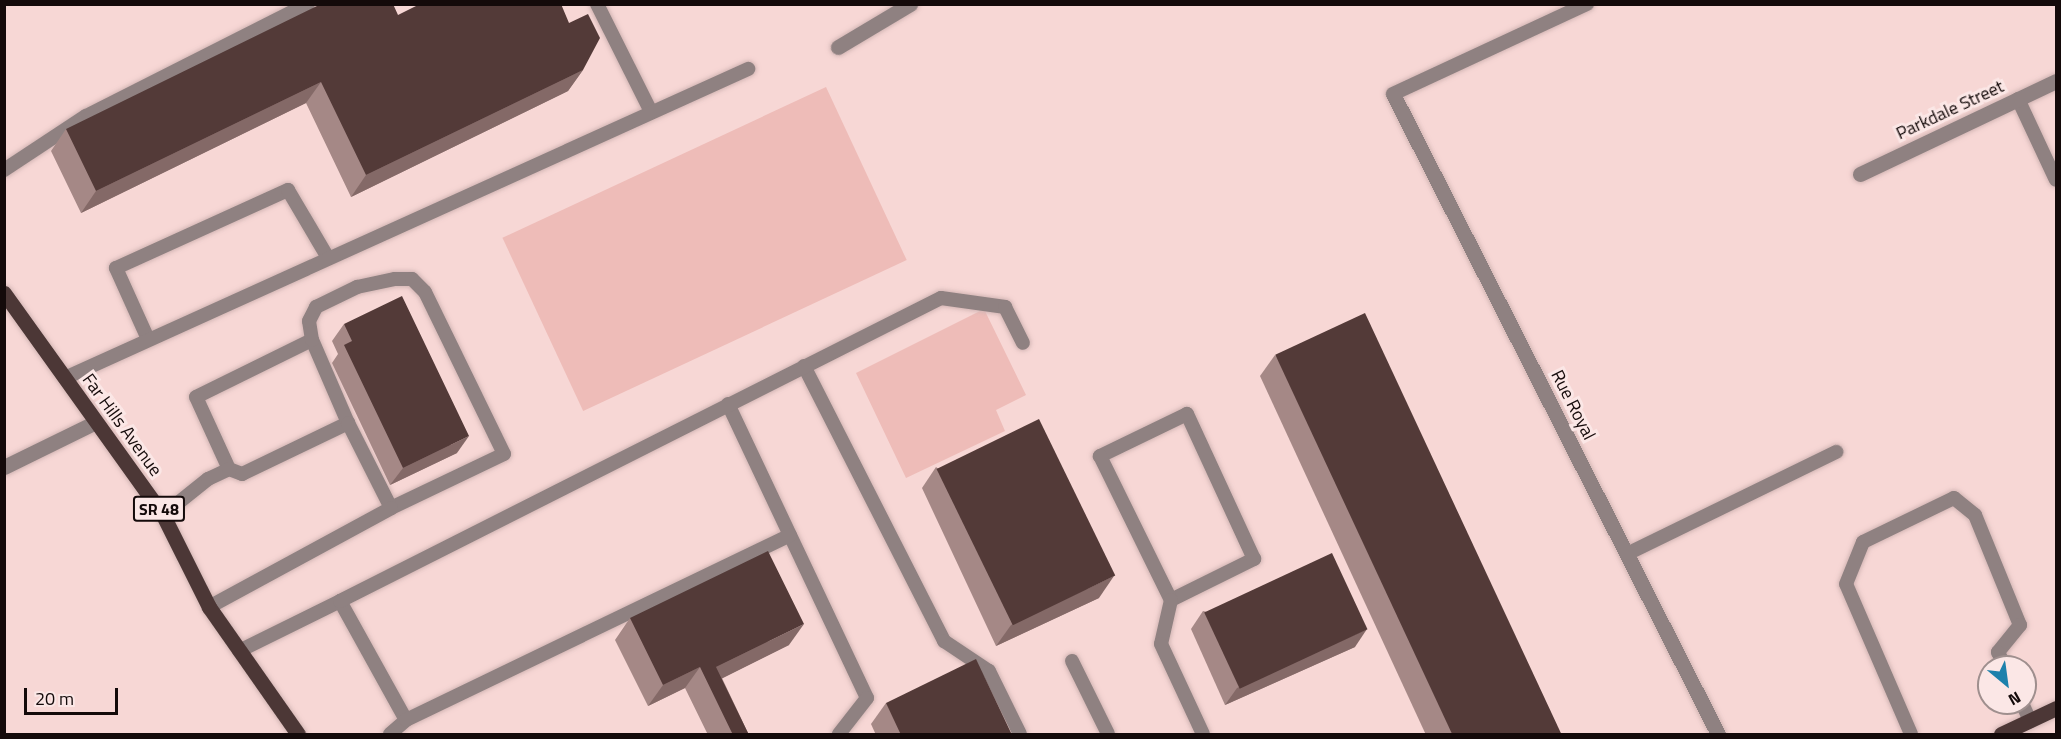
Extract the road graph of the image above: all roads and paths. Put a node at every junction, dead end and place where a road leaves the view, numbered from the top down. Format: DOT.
graph roads {
  1 [pos="308,4"];
  2 [pos="597,4"];
  3 [pos="910,4"];
  4 [pos="1587,4"];
  5 [pos="838,47"];
  6 [pos="748,69"];
  7 [pos="2056,81"];
  8 [pos="1392,94"];
  9 [pos="2018,99"];
  10 [pos="651,112"];
  11 [pos="4,170"];
  12 [pos="1860,174"];
  13 [pos="2056,180"];
  14 [pos="328,258"];
  15 [pos="4,293"];
  16 [pos="147,339"];
  17 [pos="312,340"];
  18 [pos="1023,343"];
  19 [pos="804,366"];
  20 [pos="65,378"];
  21 [pos="728,404"];
  22 [pos="96,422"];
  23 [pos="348,423"];
  24 [pos="1836,452"];
  25 [pos="4,466"];
  26 [pos="229,469"];
  27 [pos="391,508"];
  28 [pos="163,515"];
  29 [pos="790,536"];
  30 [pos="1627,554"];
  31 [pos="1171,600"];
  32 [pos="340,601"];
  33 [pos="208,607"];
  34 [pos="239,651"];
  35 [pos="1999,655"];
  36 [pos="1072,662"];
  37 [pos="2056,708"];
  38 [pos="2027,715"];
  39 [pos="406,720"];
  40 [pos="2030,721"];
  41 [pos="298,735"];
  42 [pos="390,735"];
  43 [pos="839,735"];
  44 [pos="1020,735"];
  45 [pos="1108,735"];
  46 [pos="1203,735"];
  47 [pos="1718,735"];
  48 [pos="1911,735"];
  49 [pos="2001,735"];
  1 -- 11 [label="lane"];
  2 -- 10 [label="lane"];
  3 -- 5 [label="street"];
  4 -- 8 [label="lane"];
  6 -- 10 [label="lane"];
  7 -- 9 [label="street, Parkdale Street"];
  8 -- 30 [label="street, Rue Royal"];
  9 -- 12 [label="street, Parkdale Street"];
  9 -- 13 [label="lane"];
  10 -- 14 [label="lane"];
  14 -- 16 [label="lane"];
  14 -- 16 [label="lane"];
  15 -- 20 [label="main road, Far Hills Avenue / SR 48"];
  16 -- 20 [label="lane"];
  17 -- 23 [label="lane"];
  17 -- 26 [label="lane"];
  17 -- 27 [label="lane"];
  18 -- 19 [label="lane"];
  19 -- 21 [label="lane"];
  19 -- 44 [label="lane"];
  20 -- 22 [label="main road, Far Hills Avenue / SR 48"];
  21 -- 29 [label="lane"];
  21 -- 32 [label="lane"];
  22 -- 25 [label="street"];
  22 -- 28 [label="main road, Far Hills Avenue / SR 48"];
  23 -- 26 [label="lane"];
  23 -- 27 [label="lane"];
  24 -- 30 [label="lane"];
  26 -- 28 [label="lane"];
  27 -- 33 [label="lane"];
  28 -- 33 [label="main road, Far Hills Avenue / SR 48"];
  29 -- 39 [label="lane"];
  29 -- 43 [label="lane"];
  30 -- 47 [label="street, Rue Royal"];
  31 -- 31 [label="lane"];
  31 -- 46 [label="lane"];
  32 -- 34 [label="lane"];
  32 -- 39 [label="lane"];
  33 -- 34 [label="main road, Far Hills Avenue / SR 48"];
  34 -- 41 [label="main road, Far Hills Avenue / SR 48"];
  35 -- 48 [label="lane"];
  36 -- 45 [label="lane"];
  37 -- 40 [label="main road"];
  38 -- 40 [label="lane"];
  39 -- 42 [label="lane"];
  40 -- 49 [label="main road"];
}
